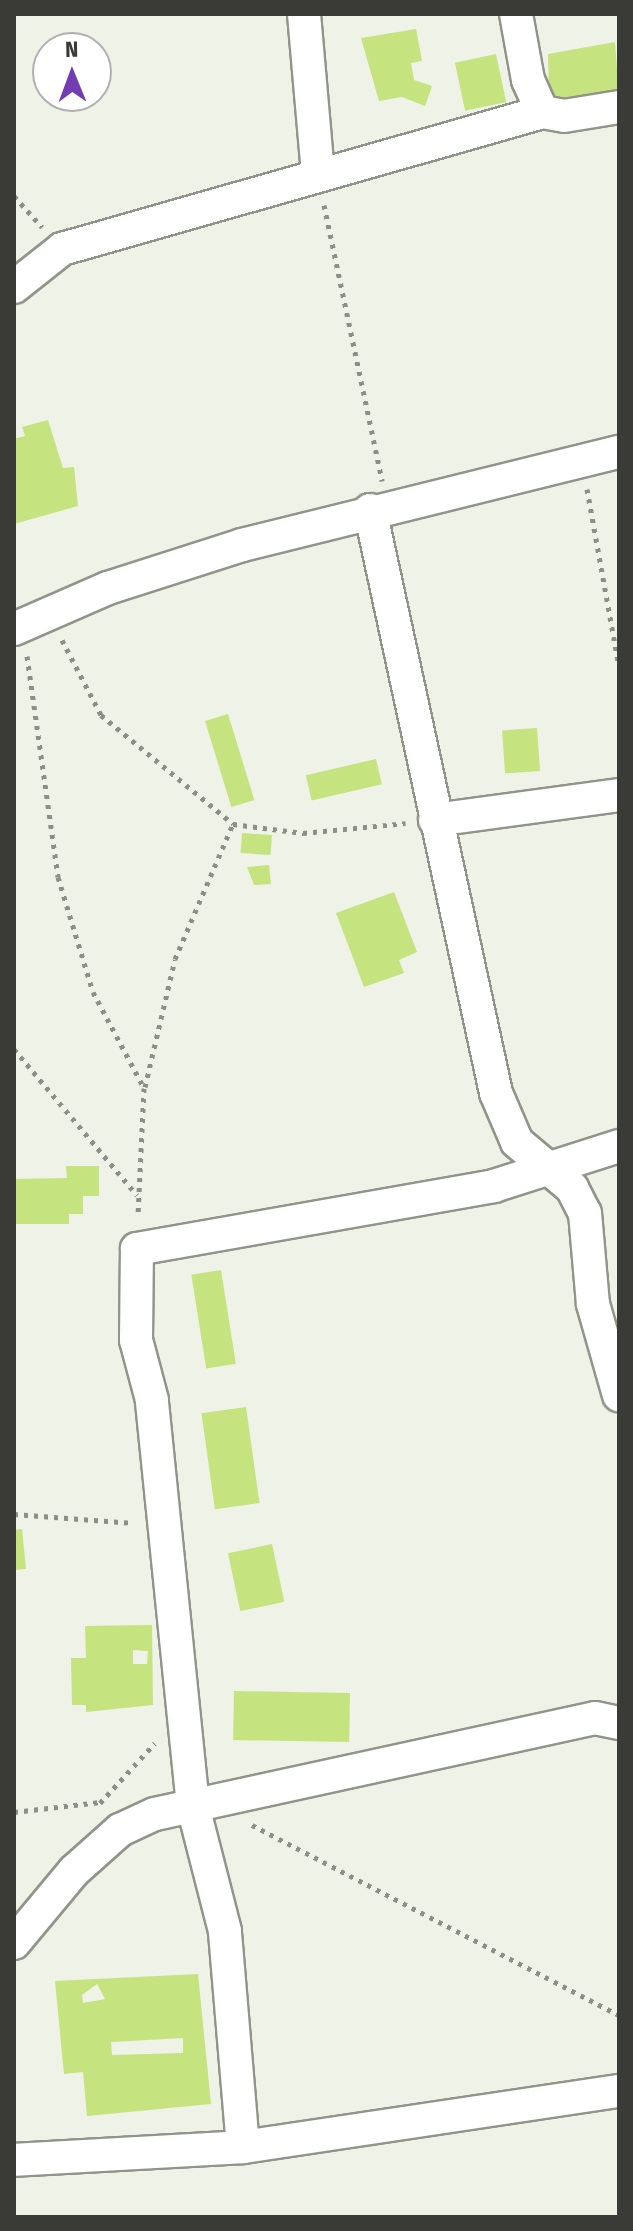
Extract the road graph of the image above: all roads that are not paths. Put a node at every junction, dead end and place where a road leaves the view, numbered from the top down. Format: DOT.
graph roads {
  1 [pos="304,14"];
  2 [pos="516,14"];
  3 [pos="619,107"];
  4 [pos="542,112"];
  5 [pos="318,174"];
  6 [pos="14,287"];
  7 [pos="619,452"];
  8 [pos="379,508"];
  9 [pos="29,623"];
  10 [pos="619,795"];
  11 [pos="435,820"];
  12 [pos="517,1142"];
  13 [pos="619,1146"];
  14 [pos="553,1170"];
  15 [pos="494,1186"];
  16 [pos="619,1395"];
  17 [pos="619,1723"];
  18 [pos="203,1804"];
  19 [pos="14,1943"];
  20 [pos="619,2091"];
  21 [pos="243,2147"];
  22 [pos="14,2160"];
  1 -- 5 [label="street"];
  2 -- 4 [label="street"];
  3 -- 4 [label="street"];
  4 -- 5 [label="street"];
  5 -- 6 [label="street"];
  7 -- 8 [label="street"];
  8 -- 9 [label="street"];
  8 -- 11 [label="street"];
  10 -- 11 [label="street"];
  11 -- 12 [label="street"];
  12 -- 14 [label="street"];
  12 -- 15 [label="street"];
  13 -- 14 [label="street"];
  14 -- 15 [label="street"];
  14 -- 16 [label="street"];
  15 -- 18 [label="street"];
  17 -- 18 [label="street"];
  18 -- 19 [label="street"];
  18 -- 21 [label="street"];
  20 -- 21 [label="street"];
  21 -- 22 [label="street"];
}
